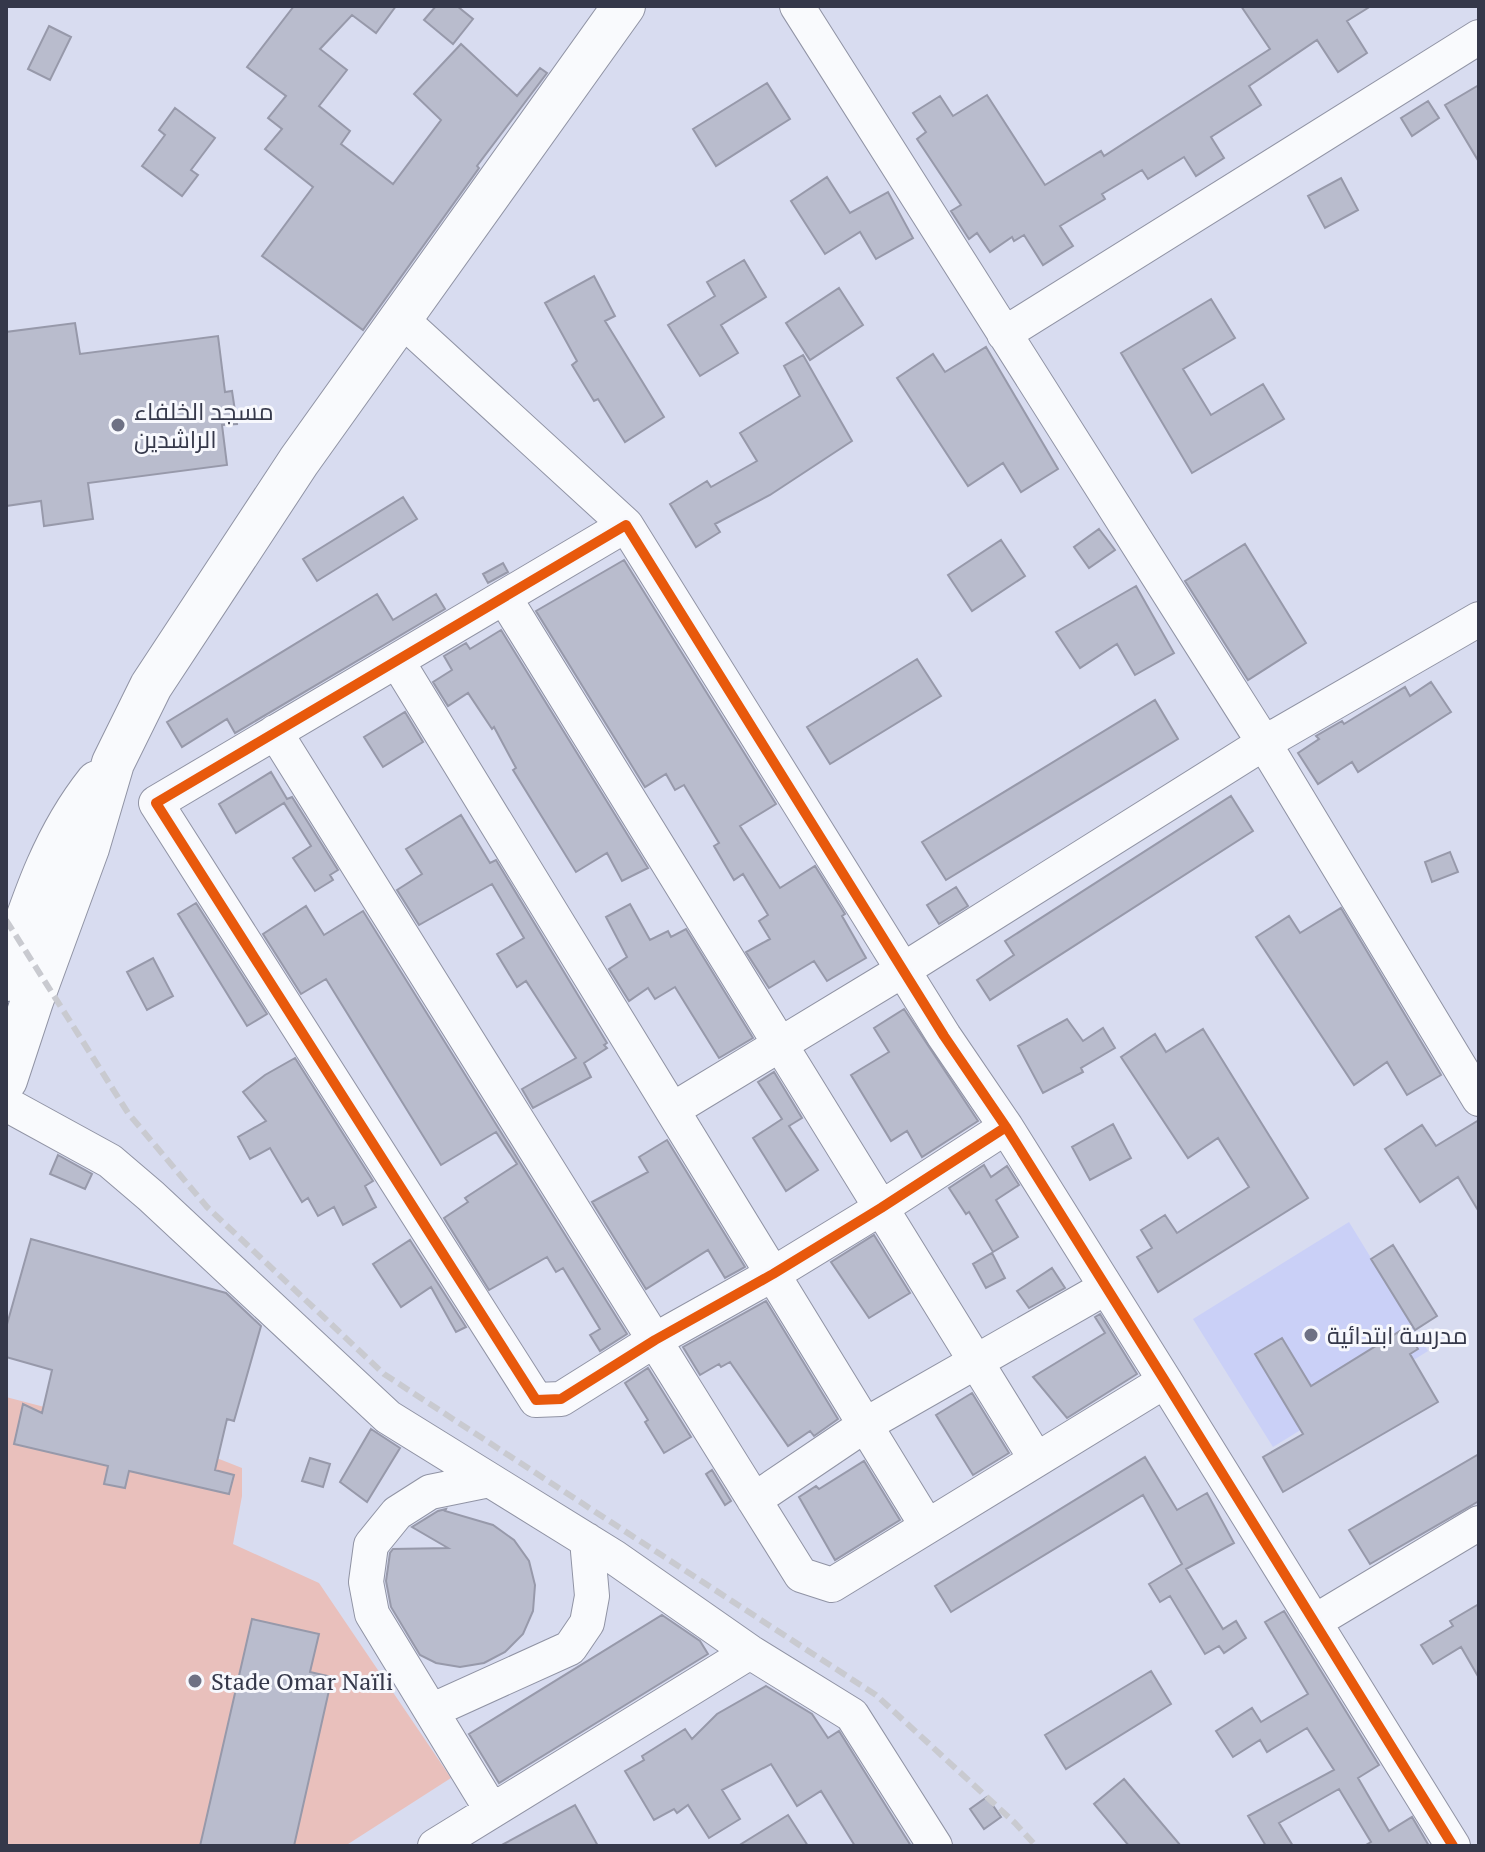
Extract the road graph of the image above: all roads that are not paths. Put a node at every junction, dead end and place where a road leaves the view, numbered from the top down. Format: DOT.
graph roads {
  1 [pos="624,6"];
  2 [pos="797,6"];
  3 [pos="1479,37"];
  4 [pos="400,318"];
  5 [pos="1004,334"];
  6 [pos="626,525"];
  7 [pos="504,597"];
  8 [pos="1479,619"];
  9 [pos="397,661"];
  10 [pos="275,732"];
  11 [pos="1264,743"];
  12 [pos="113,763"];
  13 [pos="903,970"];
  14 [pos="6,980"];
  15 [pos="780,1045"];
  16 [pos="6,1080"];
  17 [pos="1479,1099"];
  18 [pos="6,1104"];
  19 [pos="672,1110"];
  20 [pos="1006,1127"];
  21 [pos="881,1208"];
  22 [pos="773,1274"];
  23 [pos="1105,1288"];
  24 [pos="655,1340"];
  25 [pos="977,1363"];
  26 [pos="1165,1381"];
  27 [pos="865,1425"];
  28 [pos="1036,1459"];
  29 [pos="489,1480"];
  30 [pos="754,1500"];
  31 [pos="1479,1523"];
  32 [pos="927,1526"];
  33 [pos="587,1540"];
  34 [pos="1314,1622"];
  35 [pos="750,1652"];
  36 [pos="431,1711"];
  37 [pos="492,1811"];
  38 [pos="435,1846"];
  39 [pos="935,1846"];
  40 [pos="1453,1846"];
  1 -- 4 [label="main road"];
  2 -- 5 [label="street"];
  3 -- 5 [label="street"];
  4 -- 6 [label="street"];
  4 -- 12 [label="main road"];
  5 -- 11 [label="street"];
  6 -- 7 [label="street"];
  6 -- 13 [label="street"];
  7 -- 9 [label="street"];
  7 -- 15 [label="street"];
  8 -- 11 [label="street"];
  9 -- 10 [label="street"];
  9 -- 19 [label="street"];
  10 -- 24 [label="street"];
  10 -- 24 [label="street"];
  11 -- 13 [label="street"];
  11 -- 17 [label="street"];
  12 -- 14 [label="main road"];
  12 -- 16 [label="main road"];
  13 -- 15 [label="street"];
  13 -- 20 [label="street"];
  15 -- 19 [label="street"];
  15 -- 21 [label="street"];
  18 -- 29 [label="street"];
  19 -- 22 [label="street"];
  20 -- 21 [label="street"];
  20 -- 23 [label="street"];
  21 -- 22 [label="street"];
  21 -- 25 [label="street"];
  22 -- 24 [label="street"];
  22 -- 27 [label="street"];
  23 -- 25 [label="street"];
  23 -- 26 [label="street"];
  24 -- 30 [label="street"];
  25 -- 27 [label="street"];
  25 -- 28 [label="street"];
  26 -- 28 [label="street"];
  26 -- 34 [label="street"];
  27 -- 30 [label="street"];
  27 -- 32 [label="street"];
  28 -- 32 [label="street"];
  29 -- 33 [label="street"];
  29 -- 36 [label="street"];
  30 -- 32 [label="street"];
  31 -- 34 [label="street"];
  33 -- 35 [label="street"];
  33 -- 36 [label="street"];
  34 -- 40 [label="street"];
  35 -- 37 [label="street"];
  35 -- 39 [label="street"];
  36 -- 37 [label="street"];
  37 -- 38 [label="street"];
}
